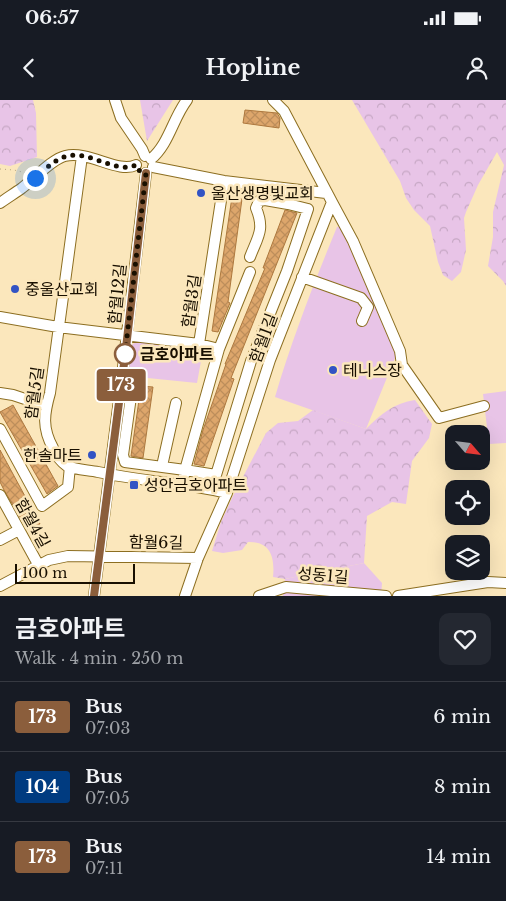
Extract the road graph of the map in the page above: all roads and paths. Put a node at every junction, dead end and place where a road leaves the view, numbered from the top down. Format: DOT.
graph roads {
  1 [pos="115,100"];
  2 [pos="187,100"];
  3 [pos="273,100"];
  4 [pos="82,156"];
  5 [pos="148,164"];
  6 [pos="0,169"];
  7 [pos="35,178"];
  8 [pos="224,181"];
  9 [pos="291,189"];
  10 [pos="329,198"];
  11 [pos="0,204"];
  12 [pos="288,204"];
  13 [pos="250,257"];
  14 [pos="250,272"];
  15 [pos="302,277"];
  16 [pos="0,317"];
  17 [pos="362,321"];
  18 [pos="58,326"];
  19 [pos="127,334"];
  20 [pos="200,344"];
  21 [pos="219,349"];
  22 [pos="132,390"];
  23 [pos="0,393"];
  24 [pos="176,403"];
  25 [pos="46,406"];
  26 [pos="484,406"];
  27 [pos="0,429"];
  28 [pos="70,466"];
  29 [pos="162,466"];
  30 [pos="185,470"];
  31 [pos="108,475"];
  32 [pos="182,485"];
  33 [pos="227,493"];
  34 [pos="0,495"];
  35 [pos="19,530"];
  36 [pos="0,540"];
  37 [pos="98,556"];
  38 [pos="198,558"];
  39 [pos="39,566"];
  40 [pos="506,583"];
  41 [pos="0,586"];
  42 [pos="94,596"];
  43 [pos="186,596"];
  44 [pos="259,596"];
  45 [pos="386,596"];
  46 [pos="398,596"];
  1 -- 5 [label="street"];
  2 -- 5 [label="street"];
  3 -- 10 [label="street"];
  4 -- 5 [label="street"];
  4 -- 7 [label="street"];
  4 -- 18 [label="street, 함월5길"];
  5 -- 8 [label="street"];
  5 -- 19 [label="street, 함월12길"];
  6 -- 7 [label="path"];
  7 -- 11 [label="street"];
  8 -- 9 [label="street"];
  8 -- 20 [label="street, 함월3길"];
  9 -- 10 [label="street"];
  9 -- 12 [label="street"];
  10 -- 15 [label="street, 함월1길"];
  10 -- 26 [label="street"];
  12 -- 13 [label="street"];
  12 -- 30 [label="street"];
  14 -- 21 [label="street"];
  15 -- 17 [label="street"];
  15 -- 33 [label="street, 함월1길"];
  16 -- 18 [label="street, 함월3길"];
  18 -- 19 [label="street, 함월3길"];
  18 -- 25 [label="street, 함월5길"];
  19 -- 20 [label="street, 함월3길"];
  19 -- 31 [label="street, 함월12길"];
  20 -- 21 [label="street"];
  21 -- 30 [label="street"];
  22 -- 29 [label="street"];
  23 -- 25 [label="street"];
  24 -- 29 [label="street"];
  25 -- 28 [label="street, 함월5길"];
  27 -- 28 [label="street"];
  28 -- 31 [label="street"];
  29 -- 30 [label="street"];
  30 -- 32 [label="street"];
  31 -- 32 [label="street"];
  31 -- 37 [label="street, 함월12길"];
  32 -- 33 [label="street"];
  33 -- 38 [label="street, 함월1길"];
  34 -- 35 [label="street, 함월4길"];
  35 -- 36 [label="street"];
  35 -- 39 [label="street, 함월4길"];
  37 -- 38 [label="street, 함월6길"];
  37 -- 39 [label="street, 함월6길"];
  37 -- 42 [label="street, 함월12길"];
  38 -- 43 [label="street, 함월1길"];
  39 -- 41 [label="street, 함월6길"];
  40 -- 46 [label="street"];
  44 -- 45 [label="street, 성동1길"];
}
